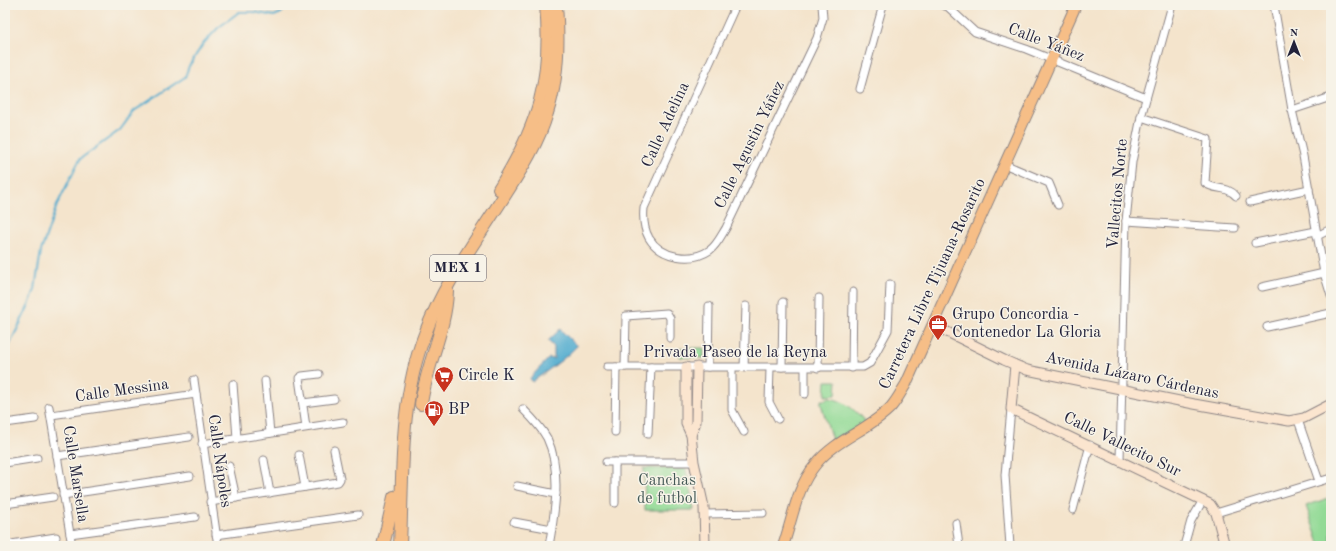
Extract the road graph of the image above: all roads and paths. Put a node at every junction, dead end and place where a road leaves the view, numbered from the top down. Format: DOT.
graph roads {
  1 [pos="546,5"];
  2 [pos="556,5"];
  3 [pos="736,5"];
  4 [pos="822,5"];
  5 [pos="883,5"];
  6 [pos="942,5"];
  7 [pos="1076,5"];
  8 [pos="1172,5"];
  9 [pos="1275,6"];
  10 [pos="1052,59"];
  11 [pos="860,89"];
  12 [pos="1331,97"];
  13 [pos="1146,98"];
  14 [pos="1292,110"];
  15 [pos="1140,117"];
  16 [pos="1004,164"];
  17 [pos="1309,190"];
  18 [pos="1236,196"];
  19 [pos="1250,202"];
  20 [pos="1058,205"];
  21 [pos="1126,221"];
  22 [pos="1235,228"];
  23 [pos="1331,229"];
  24 [pos="1317,234"];
  25 [pos="1256,243"];
  26 [pos="666,253"];
  27 [pos="1324,272"];
  28 [pos="890,284"];
  29 [pos="1262,286"];
  30 [pos="447,287"];
  31 [pos="853,292"];
  32 [pos="1331,296"];
  33 [pos="818,298"];
  34 [pos="783,302"];
  35 [pos="710,306"];
  36 [pos="746,306"];
  37 [pos="1331,313"];
  38 [pos="933,325"];
  39 [pos="1267,327"];
  40 [pos="670,338"];
  41 [pos="1015,365"];
  42 [pos="608,367"];
  43 [pos="616,367"];
  44 [pos="625,367"];
  45 [pos="651,367"];
  46 [pos="686,367"];
  47 [pos="697,367"];
  48 [pos="708,367"];
  49 [pos="782,367"];
  50 [pos="732,368"];
  51 [pos="744,368"];
  52 [pos="770,368"];
  53 [pos="805,368"];
  54 [pos="818,368"];
  55 [pos="852,368"];
  56 [pos="319,374"];
  57 [pos="194,380"];
  58 [pos="265,381"];
  59 [pos="233,384"];
  60 [pos="1122,389"];
  61 [pos="196,394"];
  62 [pos="805,394"];
  63 [pos="334,399"];
  64 [pos="303,403"];
  65 [pos="421,404"];
  66 [pos="1331,404"];
  67 [pos="50,407"];
  68 [pos="523,409"];
  69 [pos="1011,409"];
  70 [pos="51,416"];
  71 [pos="35,419"];
  72 [pos="778,419"];
  73 [pos="1298,420"];
  74 [pos="343,422"];
  75 [pos="5,423"];
  76 [pos="306,427"];
  77 [pos="615,432"];
  78 [pos="744,432"];
  79 [pos="270,433"];
  80 [pos="648,434"];
  81 [pos="691,435"];
  82 [pos="189,437"];
  83 [pos="237,438"];
  84 [pos="202,444"];
  85 [pos="1090,445"];
  86 [pos="334,450"];
  87 [pos="299,455"];
  88 [pos="57,456"];
  89 [pos="37,458"];
  90 [pos="264,460"];
  91 [pos="1120,460"];
  92 [pos="606,462"];
  93 [pos="615,462"];
  94 [pos="694,462"];
  95 [pos="5,463"];
  96 [pos="229,466"];
  97 [pos="190,476"];
  98 [pos="1331,478"];
  99 [pos="1319,481"];
  100 [pos="517,486"];
  101 [pos="305,487"];
  102 [pos="270,493"];
  103 [pos="556,494"];
  104 [pos="63,495"];
  105 [pos="53,497"];
  106 [pos="394,497"];
  107 [pos="236,498"];
  108 [pos="1203,500"];
  109 [pos="210,502"];
  110 [pos="616,503"];
  111 [pos="5,504"];
  112 [pos="1073,510"];
  113 [pos="763,513"];
  114 [pos="1216,513"];
  115 [pos="358,514"];
  116 [pos="705,514"];
  117 [pos="195,517"];
  118 [pos="514,522"];
  119 [pos="956,523"];
  120 [pos="552,529"];
  121 [pos="70,534"];
  122 [pos="216,535"];
  123 [pos="56,537"];
  124 [pos="5,545"];
  125 [pos="72,546"];
  126 [pos="218,546"];
  127 [pos="383,546"];
  128 [pos="392,546"];
  129 [pos="400,546"];
  130 [pos="549,546"];
  131 [pos="705,546"];
  132 [pos="783,546"];
  133 [pos="959,546"];
  134 [pos="1010,546"];
  135 [pos="1184,546"];
  136 [pos="1226,546"];
  1 -- 106 [label="highway, MEX 1"];
  2 -- 30 [label="highway, MEX 1"];
  3 -- 26 [label="street, Calle Adelina"];
  4 -- 26 [label="street, Calle Agustin Yáñez"];
  5 -- 11 [label="street"];
  6 -- 10 [label="street, Calle Yáñez"];
  7 -- 10 [label="main road, Carretera Libre Tijuana-Rosarito"];
  8 -- 13 [label="street, Vallecitos Norte"];
  9 -- 14 [label="street"];
  10 -- 13 [label="street, Calle Yáñez"];
  10 -- 16 [label="main road, Carretera Libre Tijuana-Rosarito"];
  12 -- 14 [label="street"];
  13 -- 15 [label="street, Vallecitos Norte"];
  14 -- 17 [label="street"];
  15 -- 18 [label="street"];
  15 -- 21 [label="street, Vallecitos Norte"];
  16 -- 20 [label="street"];
  16 -- 38 [label="main road, Carretera Libre Tijuana-Rosarito"];
  17 -- 19 [label="street"];
  17 -- 24 [label="street"];
  21 -- 22 [label="street"];
  21 -- 60 [label="street, Vallecitos Norte"];
  23 -- 24 [label="street"];
  24 -- 25 [label="street"];
  24 -- 27 [label="street"];
  27 -- 29 [label="street"];
  27 -- 32 [label="street"];
  28 -- 55 [label="street, Privada Paseo de la Reyna"];
  30 -- 65 [label="highway"];
  30 -- 129 [label="highway, MEX 1"];
  31 -- 55 [label="street"];
  33 -- 54 [label="street"];
  34 -- 49 [label="street"];
  35 -- 48 [label="street"];
  36 -- 51 [label="street"];
  37 -- 39 [label="street"];
  38 -- 41 [label="street, Avenida Lázaro Cárdenas"];
  38 -- 132 [label="main road, Carretera Libre Tijuana-Rosarito"];
  40 -- 44 [label="street"];
  41 -- 60 [label="street, Avenida Lázaro Cárdenas"];
  41 -- 69 [label="street"];
  42 -- 43 [label="street, Privada Paseo de la Reyna"];
  43 -- 44 [label="street, Privada Paseo de la Reyna"];
  43 -- 77 [label="street"];
  44 -- 45 [label="street, Privada Paseo de la Reyna"];
  45 -- 46 [label="street, Privada Paseo de la Reyna"];
  45 -- 80 [label="street"];
  46 -- 47 [label="street, Privada Paseo de la Reyna"];
  46 -- 81 [label="street"];
  47 -- 48 [label="street, Privada Paseo de la Reyna"];
  47 -- 81 [label="street"];
  48 -- 50 [label="street, Privada Paseo de la Reyna"];
  49 -- 52 [label="street, Privada Paseo de la Reyna"];
  49 -- 53 [label="street, Privada Paseo de la Reyna"];
  50 -- 51 [label="street, Privada Paseo de la Reyna"];
  50 -- 78 [label="street"];
  51 -- 52 [label="street, Privada Paseo de la Reyna"];
  52 -- 72 [label="street"];
  53 -- 54 [label="street, Privada Paseo de la Reyna"];
  53 -- 62 [label="street"];
  54 -- 55 [label="street, Privada Paseo de la Reyna"];
  56 -- 64 [label="street"];
  57 -- 61 [label="street, Calle Nápoles"];
  58 -- 79 [label="street"];
  59 -- 83 [label="street"];
  60 -- 73 [label="street, Avenida Lázaro Cárdenas"];
  60 -- 91 [label="street, Vallecitos Norte"];
  61 -- 70 [label="street, Calle Messina"];
  61 -- 84 [label="street, Calle Nápoles"];
  63 -- 64 [label="street"];
  64 -- 76 [label="street"];
  66 -- 73 [label="street, Avenida Lázaro Cárdenas"];
  67 -- 70 [label="street, Calle Marsella"];
  68 -- 103 [label="street"];
  69 -- 85 [label="street, Calle Vallecito Sur"];
  69 -- 134 [label="street"];
  70 -- 88 [label="street, Calle Marsella"];
  71 -- 75 [label="street"];
  73 -- 99 [label="street"];
  74 -- 76 [label="street"];
  76 -- 79 [label="street"];
  79 -- 83 [label="street"];
  81 -- 94 [label="street"];
  82 -- 88 [label="street"];
  83 -- 84 [label="street"];
  84 -- 109 [label="street, Calle Nápoles"];
  85 -- 91 [label="street, Calle Vallecito Sur"];
  85 -- 112 [label="street"];
  86 -- 101 [label="street"];
  87 -- 101 [label="street"];
  88 -- 104 [label="street, Calle Marsella"];
  89 -- 95 [label="street"];
  90 -- 102 [label="street"];
  91 -- 108 [label="street, Calle Vallecito Sur"];
  92 -- 93 [label="street"];
  93 -- 94 [label="street"];
  93 -- 110 [label="street"];
  94 -- 116 [label="street"];
  96 -- 107 [label="street"];
  97 -- 104 [label="street"];
  98 -- 99 [label="street"];
  99 -- 114 [label="street"];
  100 -- 103 [label="street"];
  101 -- 102 [label="street"];
  102 -- 107 [label="street"];
  103 -- 120 [label="street"];
  104 -- 121 [label="street, Calle Marsella"];
  105 -- 111 [label="street"];
  106 -- 127 [label="highway"];
  106 -- 128 [label="highway, MEX 1"];
  107 -- 109 [label="street"];
  108 -- 114 [label="street, Calle Vallecito Sur"];
  108 -- 135 [label="street"];
  109 -- 122 [label="street, Calle Nápoles"];
  113 -- 116 [label="street"];
  114 -- 136 [label="street"];
  115 -- 122 [label="street"];
  116 -- 131 [label="street"];
  117 -- 121 [label="street"];
  118 -- 120 [label="street"];
  119 -- 133 [label="street"];
  120 -- 130 [label="street"];
  121 -- 125 [label="street, Calle Marsella"];
  122 -- 126 [label="street, Calle Nápoles"];
  123 -- 124 [label="street"];
}
